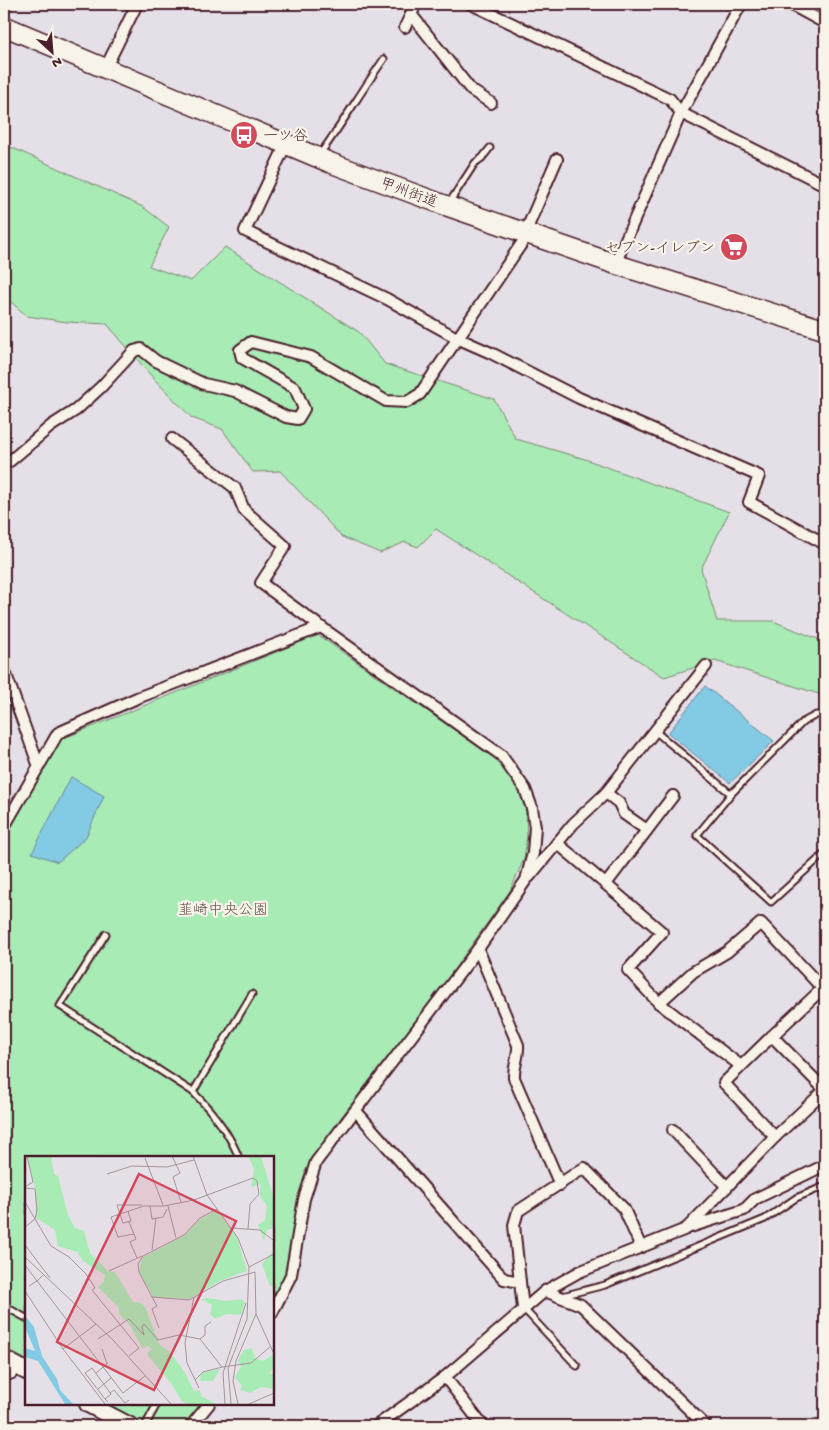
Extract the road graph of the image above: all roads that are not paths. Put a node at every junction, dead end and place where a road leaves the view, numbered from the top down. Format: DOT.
graph roads {
  1 [pos="137,4"];
  2 [pos="416,4"];
  3 [pos="471,4"];
  4 [pos="741,4"];
  5 [pos="790,4"];
  6 [pos="814,4"];
  7 [pos="825,10"];
  8 [pos="411,14"];
  9 [pos="825,23"];
  10 [pos="4,26"];
  11 [pos="405,27"];
  12 [pos="384,59"];
  13 [pos="105,69"];
  14 [pos="491,103"];
  15 [pos="681,113"];
  16 [pos="286,144"];
  17 [pos="490,148"];
  18 [pos="318,157"];
  19 [pos="557,159"];
  20 [pos="825,185"];
  21 [pos="447,206"];
  22 [pos="528,234"];
  23 [pos="615,264"];
  24 [pos="825,330"];
  25 [pos="457,338"];
  26 [pos="172,438"];
  27 [pos="4,458"];
  28 [pos="825,544"];
  29 [pos="307,617"];
  30 [pos="321,627"];
  31 [pos="300,634"];
  32 [pos="706,666"];
  33 [pos="4,669"];
  34 [pos="825,714"];
  35 [pos="656,732"];
  36 [pos="38,764"];
  37 [pos="606,793"];
  38 [pos="731,794"];
  39 [pos="673,796"];
  40 [pos="4,827"];
  41 [pos="647,830"];
  42 [pos="557,843"];
  43 [pos="825,853"];
  44 [pos="526,880"];
  45 [pos="606,884"];
  46 [pos="106,934"];
  47 [pos="478,949"];
  48 [pos="824,990"];
  49 [pos="252,994"];
  50 [pos="659,1003"];
  51 [pos="772,1036"];
  52 [pos="741,1066"];
  53 [pos="825,1090"];
  54 [pos="193,1092"];
  55 [pos="356,1111"];
  56 [pos="673,1130"];
  57 [pos="775,1137"];
  58 [pos="238,1156"];
  59 [pos="825,1165"];
  60 [pos="560,1184"];
  61 [pos="825,1186"];
  62 [pos="727,1187"];
  63 [pos="686,1229"];
  64 [pos="642,1246"];
  65 [pos="520,1282"];
  66 [pos="545,1291"];
  67 [pos="560,1297"];
  68 [pos="4,1306"];
  69 [pos="523,1308"];
  70 [pos="274,1309"];
  71 [pos="25,1317"];
  72 [pos="577,1366"];
  73 [pos="445,1377"];
  74 [pos="90,1405"];
  75 [pos="156,1405"];
  76 [pos="208,1405"];
  77 [pos="130,1426"];
  78 [pos="145,1426"];
  79 [pos="191,1426"];
  80 [pos="376,1426"];
  81 [pos="483,1426"];
  82 [pos="706,1426"];
  1 -- 13 [label="street"];
  2 -- 8 [label="street"];
  3 -- 15 [label="street"];
  4 -- 15 [label="street"];
  5 -- 9 [label="street"];
  6 -- 7 [label="street"];
  8 -- 11 [label="street"];
  8 -- 14 [label="street"];
  10 -- 13 [label="highway, 甲州街道"];
  12 -- 18 [label="lane"];
  13 -- 16 [label="highway, 甲州街道"];
  15 -- 20 [label="street"];
  15 -- 23 [label="street"];
  16 -- 18 [label="highway, 甲州街道"];
  16 -- 25 [label="street"];
  17 -- 21 [label="lane"];
  18 -- 21 [label="highway, 甲州街道"];
  19 -- 22 [label="street"];
  21 -- 22 [label="highway, 甲州街道"];
  22 -- 23 [label="highway, 甲州街道"];
  22 -- 25 [label="street"];
  23 -- 24 [label="highway, 甲州街道"];
  25 -- 27 [label="street"];
  25 -- 28 [label="street"];
  26 -- 29 [label="street"];
  29 -- 30 [label="street"];
  29 -- 31 [label="street"];
  30 -- 31 [label="street"];
  30 -- 44 [label="street"];
  31 -- 36 [label="street"];
  32 -- 35 [label="street"];
  33 -- 36 [label="street"];
  34 -- 38 [label="lane"];
  35 -- 37 [label="street"];
  35 -- 38 [label="lane"];
  36 -- 40 [label="street"];
  37 -- 41 [label="street"];
  37 -- 42 [label="street"];
  38 -- 43 [label="lane"];
  39 -- 41 [label="street"];
  41 -- 45 [label="street"];
  42 -- 44 [label="street"];
  42 -- 45 [label="street"];
  44 -- 47 [label="street"];
  45 -- 50 [label="street"];
  46 -- 54 [label="lane"];
  47 -- 55 [label="street"];
  47 -- 60 [label="street"];
  48 -- 50 [label="street"];
  48 -- 51 [label="street"];
  49 -- 54 [label="lane"];
  50 -- 52 [label="street"];
  51 -- 52 [label="street"];
  51 -- 53 [label="street"];
  52 -- 57 [label="street"];
  53 -- 57 [label="street"];
  54 -- 58 [label="lane"];
  55 -- 65 [label="street"];
  55 -- 70 [label="street"];
  56 -- 62 [label="street"];
  57 -- 62 [label="street"];
  59 -- 63 [label="street"];
  60 -- 64 [label="street"];
  60 -- 65 [label="street"];
  61 -- 67 [label="lane"];
  62 -- 63 [label="street"];
  63 -- 64 [label="street"];
  64 -- 66 [label="street"];
  65 -- 69 [label="street"];
  66 -- 67 [label="street"];
  66 -- 69 [label="street"];
  67 -- 82 [label="street"];
  68 -- 71 [label="lane"];
  69 -- 72 [label="lane"];
  69 -- 73 [label="street"];
  73 -- 80 [label="street"];
  73 -- 81 [label="street"];
  74 -- 77 [label="main road"];
  75 -- 78 [label="lane"];
  76 -- 79 [label="street"];
}
